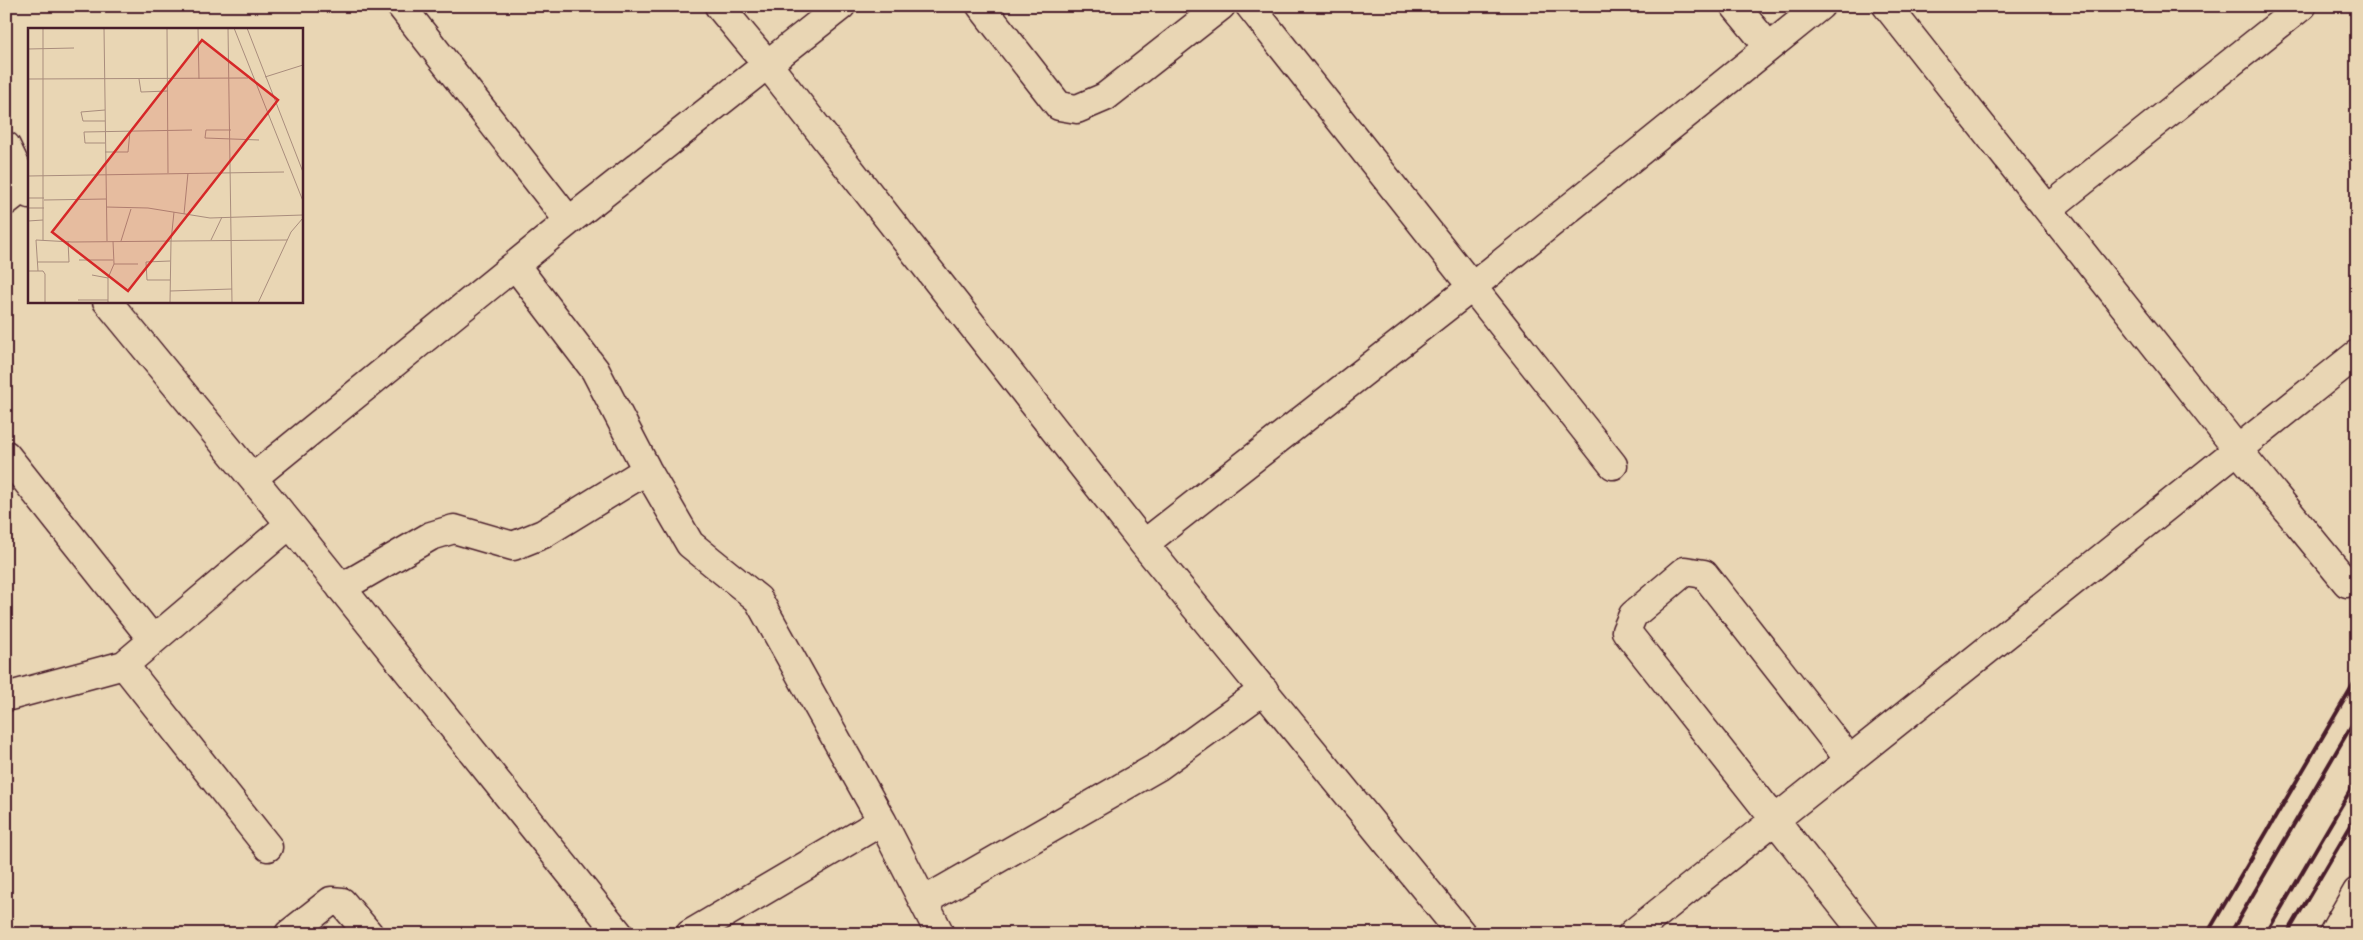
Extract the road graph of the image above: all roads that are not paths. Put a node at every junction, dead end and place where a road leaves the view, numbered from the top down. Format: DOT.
graph roads {
  1 [pos="401,6"];
  2 [pos="719,6"];
  3 [pos="841,6"];
  4 [pos="981,6"];
  5 [pos="1221,6"];
  6 [pos="1250,6"];
  7 [pos="1735,6"];
  8 [pos="1820,6"];
  9 [pos="1887,6"];
  10 [pos="2302,6"];
  11 [pos="1768,48"];
  12 [pos="768,65"];
  13 [pos="6,146"];
  14 [pos="20,194"];
  15 [pos="2048,209"];
  16 [pos="569,221"];
  17 [pos="515,265"];
  18 [pos="1472,287"];
  19 [pos="108,302"];
  20 [pos="2357,354"];
  21 [pos="2238,450"];
  22 [pos="6,455"];
  23 [pos="1613,465"];
  24 [pos="647,470"];
  25 [pos="253,478"];
  26 [pos="290,524"];
  27 [pos="1144,544"];
  28 [pos="2347,583"];
  29 [pos="341,588"];
  30 [pos="153,640"];
  31 [pos="124,665"];
  32 [pos="1264,690"];
  33 [pos="6,697"];
  34 [pos="1848,759"];
  35 [pos="1776,819"];
  36 [pos="882,821"];
  37 [pos="268,847"];
  38 [pos="2357,892"];
  39 [pos="924,901"];
  40 [pos="289,934"];
  41 [pos="368,934"];
  42 [pos="619,934"];
  43 [pos="690,934"];
  44 [pos="940,934"];
  45 [pos="1462,934"];
  46 [pos="1632,934"];
  47 [pos="1864,934"];
  48 [pos="2333,934"];
  1 -- 16 [label="street"];
  2 -- 12 [label="street"];
  3 -- 12 [label="street"];
  4 -- 5 [label="street"];
  6 -- 18 [label="street"];
  7 -- 11 [label="street"];
  8 -- 11 [label="street"];
  9 -- 15 [label="street"];
  10 -- 15 [label="street"];
  11 -- 18 [label="street"];
  12 -- 16 [label="street"];
  12 -- 27 [label="street"];
  13 -- 14 [label="street"];
  15 -- 21 [label="street"];
  16 -- 17 [label="street"];
  17 -- 24 [label="street"];
  17 -- 25 [label="street"];
  18 -- 23 [label="street"];
  18 -- 27 [label="street"];
  19 -- 25 [label="street"];
  20 -- 21 [label="street"];
  21 -- 28 [label="street"];
  21 -- 34 [label="street"];
  22 -- 30 [label="street"];
  24 -- 29 [label="street"];
  24 -- 36 [label="street"];
  25 -- 26 [label="street"];
  26 -- 29 [label="street"];
  26 -- 30 [label="street"];
  27 -- 32 [label="street"];
  29 -- 42 [label="street"];
  30 -- 31 [label="street"];
  31 -- 33 [label="street"];
  31 -- 37 [label="street"];
  32 -- 39 [label="street"];
  32 -- 45 [label="street"];
  34 -- 35 [label="street"];
  34 -- 35 [label="street"];
  35 -- 46 [label="street"];
  35 -- 47 [label="street"];
  36 -- 39 [label="street"];
  36 -- 43 [label="street"];
  38 -- 48 [label="street"];
  39 -- 44 [label="street"];
  40 -- 41 [label="street"];
}
